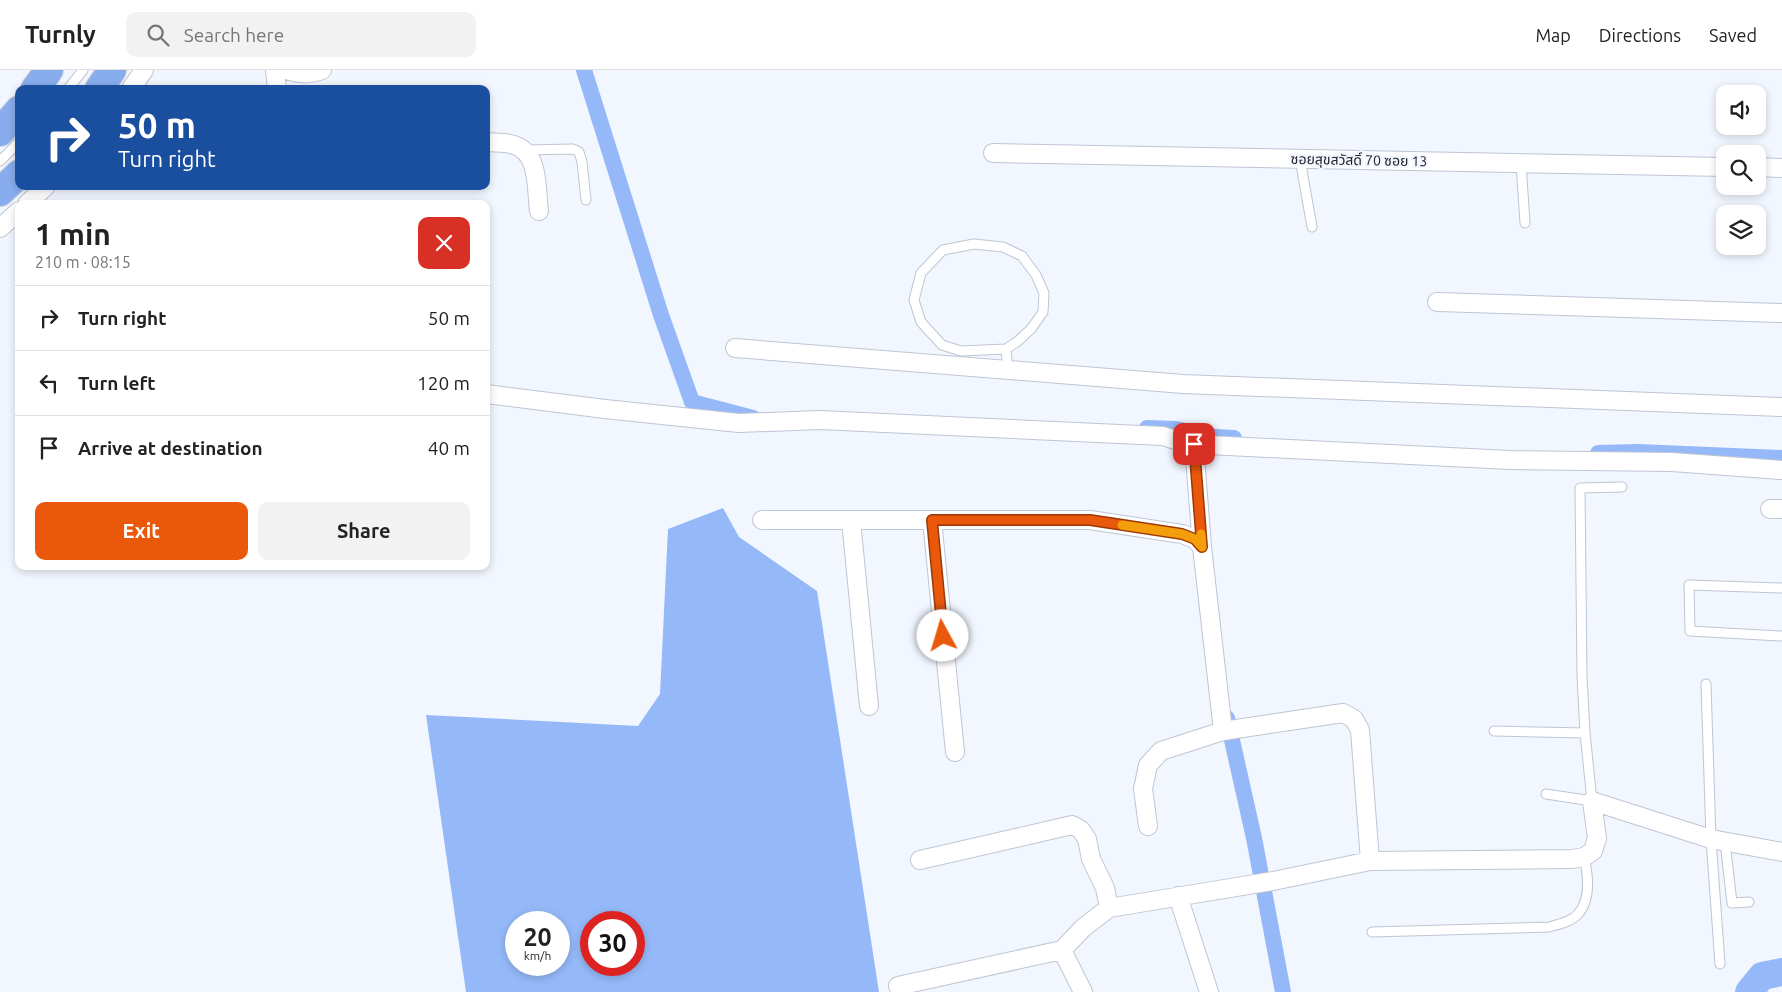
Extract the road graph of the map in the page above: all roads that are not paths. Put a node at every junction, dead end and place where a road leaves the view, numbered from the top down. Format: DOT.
graph roads {
  1 [pos="49,70"];
  2 [pos="83,70"];
  3 [pos="112,70"];
  4 [pos="144,70"];
  5 [pos="275,70"];
  6 [pos="286,70"];
  7 [pos="322,70"];
  8 [pos="38,85"];
  9 [pos="71,85"];
  10 [pos="102,85"];
  11 [pos="134,85"];
  12 [pos="277,85"];
  13 [pos="15,115"];
  14 [pos="0,132"];
  15 [pos="490,142"];
  16 [pos="15,146"];
  17 [pos="526,150"];
  18 [pos="993,153"];
  19 [pos="1300,159"];
  20 [pos="0,161"];
  21 [pos="1521,163"];
  22 [pos="1716,167"];
  23 [pos="1766,168"];
  24 [pos="1782,168"];
  25 [pos="15,178"];
  26 [pos="42,190"];
  27 [pos="0,192"];
  28 [pos="31,200"];
  29 [pos="586,200"];
  30 [pos="539,211"];
  31 [pos="15,215"];
  32 [pos="1526,223"];
  33 [pos="0,228"];
  34 [pos="1312,228"];
  35 [pos="1437,302"];
  36 [pos="1782,313"];
  37 [pos="735,348"];
  38 [pos="1006,349"];
  39 [pos="1008,370"];
  40 [pos="490,395"];
  41 [pos="1782,407"];
  42 [pos="1194,444"];
  43 [pos="1782,470"];
  44 [pos="1622,487"];
  45 [pos="762,520"];
  46 [pos="851,520"];
  47 [pos="932,520"];
  48 [pos="1202,547"];
  49 [pos="1782,588"];
  50 [pos="1782,636"];
  51 [pos="1706,684"];
  52 [pos="869,706"];
  53 [pos="1223,731"];
  54 [pos="1494,731"];
  55 [pos="1585,733"];
  56 [pos="955,752"];
  57 [pos="1546,794"];
  58 [pos="1592,801"];
  59 [pos="1148,826"];
  60 [pos="1718,840"];
  61 [pos="1782,852"];
  62 [pos="1584,857"];
  63 [pos="920,860"];
  64 [pos="1370,861"];
  65 [pos="1178,896"];
  66 [pos="1749,902"];
  67 [pos="1109,908"];
  68 [pos="1372,932"];
  69 [pos="1062,950"];
  70 [pos="1720,964"];
  71 [pos="898,986"];
  72 [pos="1083,992"];
  73 [pos="1209,992"];
  1 -- 8 [label="highway"];
  2 -- 9 [label="lane"];
  3 -- 10 [label="highway"];
  4 -- 11 [label="street"];
  5 -- 12 [label="street"];
  6 -- 7 [label="street"];
  13 -- 14 [label="highway"];
  15 -- 17 [label="street"];
  16 -- 20 [label="lane"];
  17 -- 29 [label="lane"];
  17 -- 30 [label="street"];
  18 -- 19 [label="street, ซอยสุขสวัสดิ์ 70 ซอย 13"];
  19 -- 21 [label="street, ซอยสุขสวัสดิ์ 70 ซอย 13"];
  19 -- 34 [label="lane"];
  21 -- 22 [label="street, ซอยสุขสวัสดิ์ 70 ซอย 13"];
  21 -- 32 [label="lane"];
  23 -- 24 [label="street"];
  25 -- 27 [label="highway"];
  26 -- 28 [label="street"];
  31 -- 33 [label="street"];
  35 -- 36 [label="street"];
  37 -- 39 [label="street"];
  38 -- 38 [label="lane"];
  38 -- 39 [label="lane"];
  39 -- 41 [label="street"];
  40 -- 42 [label="street"];
  42 -- 43 [label="street"];
  42 -- 48 [label="street"];
  44 -- 55 [label="lane"];
  45 -- 46 [label="street"];
  46 -- 47 [label="street"];
  46 -- 52 [label="street"];
  47 -- 48 [label="street"];
  47 -- 56 [label="street"];
  48 -- 53 [label="street"];
  49 -- 50 [label="lane"];
  51 -- 60 [label="lane"];
  53 -- 59 [label="street"];
  53 -- 64 [label="street"];
  54 -- 55 [label="lane"];
  55 -- 58 [label="lane"];
  57 -- 58 [label="lane"];
  58 -- 60 [label="street"];
  58 -- 62 [label="street"];
  60 -- 61 [label="street"];
  60 -- 66 [label="lane"];
  60 -- 70 [label="lane"];
  62 -- 64 [label="street"];
  62 -- 68 [label="lane"];
  63 -- 67 [label="street"];
  64 -- 65 [label="street"];
  65 -- 67 [label="street"];
  65 -- 73 [label="street"];
  67 -- 69 [label="street"];
  69 -- 71 [label="street"];
  69 -- 72 [label="street"];
}
